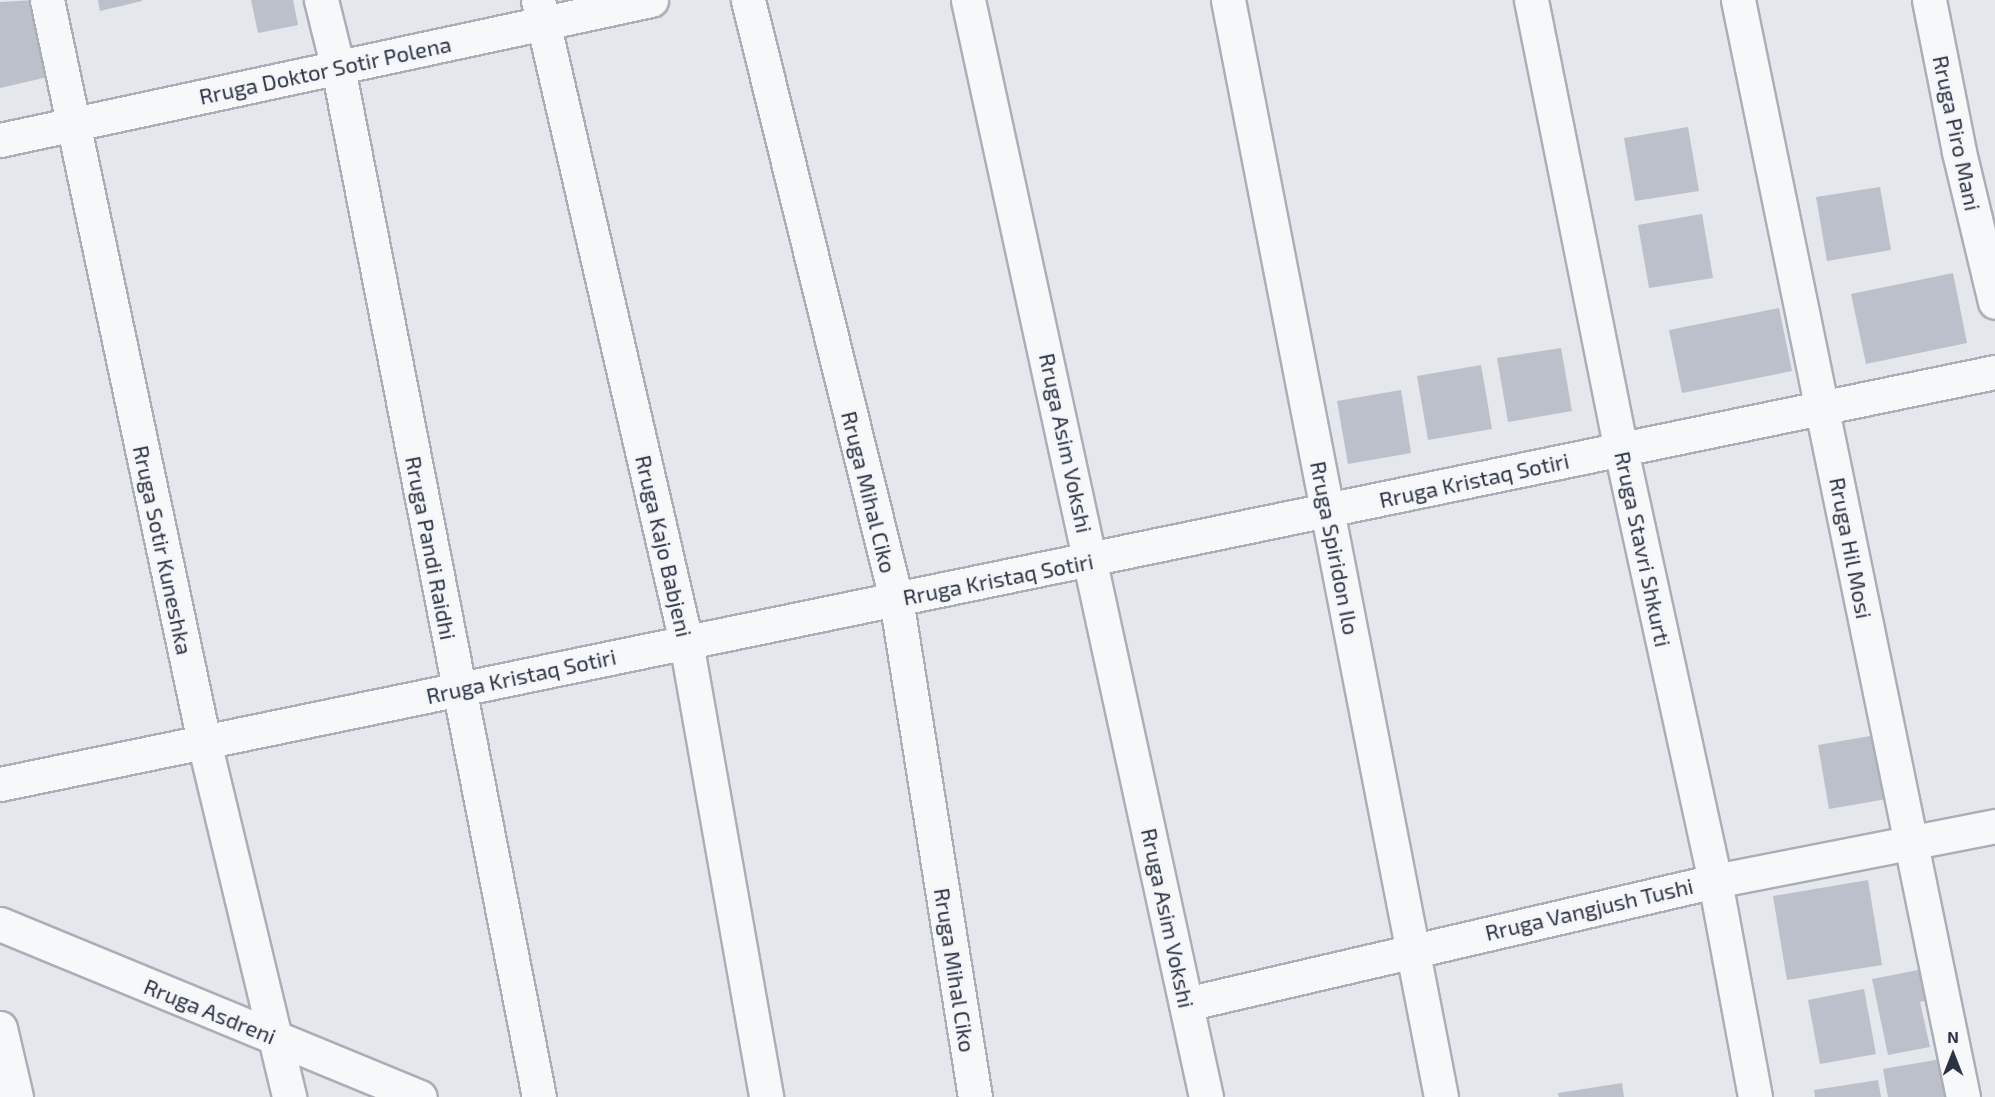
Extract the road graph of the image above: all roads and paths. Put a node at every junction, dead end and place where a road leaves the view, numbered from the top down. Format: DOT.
graph roads {
  1 [pos="47,0"];
  2 [pos="321,0"];
  3 [pos="651,0"];
  4 [pos="748,0"];
  5 [pos="968,0"];
  6 [pos="1228,0"];
  7 [pos="1531,0"];
  8 [pos="1738,0"];
  9 [pos="1929,0"];
  10 [pos="540,10"];
  11 [pos="338,68"];
  12 [pos="72,125"];
  13 [pos="0,140"];
  14 [pos="1995,302"];
  15 [pos="1995,372"];
  16 [pos="1823,408"];
  17 [pos="1621,450"];
  18 [pos="1328,510"];
  19 [pos="1092,560"];
  20 [pos="896,599"];
  21 [pos="686,642"];
  22 [pos="458,689"];
  23 [pos="204,742"];
  24 [pos="0,784"];
  25 [pos="1995,826"];
  26 [pos="1911,842"];
  27 [pos="1715,881"];
  28 [pos="0,924"];
  29 [pos="1411,950"];
  30 [pos="1186,1004"];
  31 [pos="0,1028"];
  32 [pos="278,1039"];
  33 [pos="16,1097"];
  34 [pos="290,1097"];
  35 [pos="420,1097"];
  36 [pos="539,1097"];
  37 [pos="766,1097"];
  38 [pos="975,1097"];
  39 [pos="1206,1097"];
  40 [pos="1441,1097"];
  41 [pos="1755,1097"];
  42 [pos="1963,1097"];
  1 -- 12 [label="street, Rruga Sotir Kuneshka"];
  2 -- 11 [label="street, Rruga Pandi Raidhi"];
  3 -- 10 [label="street, Rruga Doktor Sotir Polena"];
  4 -- 20 [label="street, Rruga Mihal Ciko"];
  5 -- 19 [label="street, Rruga Asim Vokshi"];
  6 -- 18 [label="street, Rruga Spiridon Ilo"];
  7 -- 17 [label="street, Rruga Stavri Shkurti"];
  8 -- 16 [label="street, Rruga Hil Mosi"];
  9 -- 14 [label="street, Rruga Piro Mani"];
  10 -- 11 [label="street, Rruga Doktor Sotir Polena"];
  10 -- 21 [label="street, Rruga Kajo Babjeni"];
  11 -- 12 [label="street, Rruga Doktor Sotir Polena"];
  11 -- 22 [label="street, Rruga Pandi Raidhi"];
  12 -- 13 [label="street, Rruga Doktor Sotir Polena"];
  12 -- 23 [label="street, Rruga Sotir Kuneshka"];
  15 -- 16 [label="street, Rruga Kristaq Sotiri"];
  16 -- 17 [label="street, Rruga Kristaq Sotiri"];
  16 -- 26 [label="street, Rruga Hil Mosi"];
  17 -- 18 [label="street, Rruga Kristaq Sotiri"];
  17 -- 27 [label="street, Rruga Stavri Shkurti"];
  18 -- 19 [label="street, Rruga Kristaq Sotiri"];
  18 -- 29 [label="street, Rruga Spiridon Ilo"];
  19 -- 20 [label="street, Rruga Kristaq Sotiri"];
  19 -- 30 [label="street, Rruga Asim Vokshi"];
  20 -- 21 [label="street, Rruga Kristaq Sotiri"];
  20 -- 38 [label="street, Rruga Mihal Ciko"];
  21 -- 22 [label="street, Rruga Kristaq Sotiri"];
  21 -- 37 [label="street, Rruga Kajo Babjeni"];
  22 -- 23 [label="street, Rruga Kristaq Sotiri"];
  22 -- 36 [label="street, Rruga Pandi Raidhi"];
  23 -- 24 [label="street, Rruga Kristaq Sotiri"];
  23 -- 32 [label="street, Rruga Sotir Kuneshka"];
  25 -- 26 [label="street, Rruga Vangjush Tushi"];
  26 -- 27 [label="street, Rruga Vangjush Tushi"];
  26 -- 42 [label="street, Rruga Hil Mosi"];
  27 -- 29 [label="street, Rruga Vangjush Tushi"];
  27 -- 41 [label="street, Rruga Stavri Shkurti"];
  28 -- 32 [label="street, Rruga Asdreni"];
  29 -- 30 [label="street, Rruga Vangjush Tushi"];
  29 -- 40 [label="street, Rruga Spiridon Ilo"];
  30 -- 39 [label="street, Rruga Asim Vokshi"];
  31 -- 33 [label="street"];
  32 -- 34 [label="street, Rruga Sotir Kuneshka"];
  32 -- 35 [label="street, Rruga Asdreni"];
}
